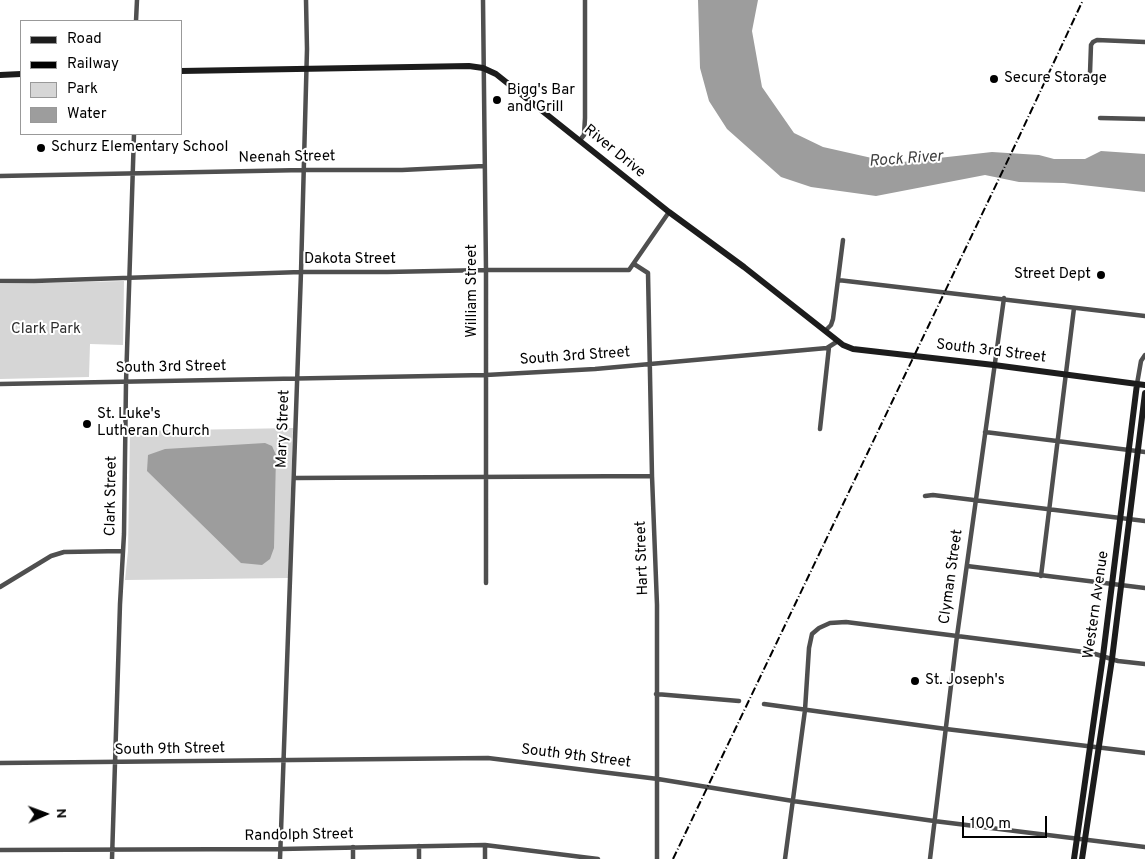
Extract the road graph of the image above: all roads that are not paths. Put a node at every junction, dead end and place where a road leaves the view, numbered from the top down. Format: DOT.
graph roads {
  1 [pos="137,0"];
  2 [pos="306,0"];
  3 [pos="483,0"];
  4 [pos="585,0"];
  5 [pos="136,20"];
  6 [pos="1145,42"];
  7 [pos="483,68"];
  8 [pos="306,70"];
  9 [pos="182,71"];
  10 [pos="1090,73"];
  11 [pos="20,74"];
  12 [pos="0,75"];
  13 [pos="1100,118"];
  14 [pos="1145,118"];
  15 [pos="134,135"];
  16 [pos="580,140"];
  17 [pos="484,166"];
  18 [pos="304,170"];
  19 [pos="133,173"];
  20 [pos="0,176"];
  21 [pos="669,212"];
  22 [pos="843,240"];
  23 [pos="634,264"];
  24 [pos="486,270"];
  25 [pos="301,272"];
  26 [pos="129,277"];
  27 [pos="838,280"];
  28 [pos="0,281"];
  29 [pos="1004,298"];
  30 [pos="1074,308"];
  31 [pos="1145,316"];
  32 [pos="825,331"];
  33 [pos="838,341"];
  34 [pos="829,347"];
  35 [pos="1145,355"];
  36 [pos="651,364"];
  37 [pos="994,365"];
  38 [pos="1066,374"];
  39 [pos="486,375"];
  40 [pos="298,378"];
  41 [pos="126,382"];
  42 [pos="0,384"];
  43 [pos="1138,384"];
  44 [pos="1145,385"];
  45 [pos="1145,393"];
  46 [pos="820,429"];
  47 [pos="985,432"];
  48 [pos="1057,442"];
  49 [pos="1129,450"];
  50 [pos="1142,452"];
  51 [pos="652,476"];
  52 [pos="294,478"];
  53 [pos="486,478"];
  54 [pos="925,496"];
  55 [pos="976,500"];
  56 [pos="1049,509"];
  57 [pos="1121,518"];
  58 [pos="1130,519"];
  59 [pos="1145,521"];
  60 [pos="124,551"];
  61 [pos="967,566"];
  62 [pos="1041,576"];
  63 [pos="486,583"];
  64 [pos="1112,584"];
  65 [pos="1121,585"];
  66 [pos="0,587"];
  67 [pos="1145,588"];
  68 [pos="957,636"];
  69 [pos="1103,656"];
  70 [pos="1112,659"];
  71 [pos="1145,664"];
  72 [pos="656,694"];
  73 [pos="739,701"];
  74 [pos="764,704"];
  75 [pos="805,710"];
  76 [pos="946,729"];
  77 [pos="1090,746"];
  78 [pos="1099,747"];
  79 [pos="1145,753"];
  80 [pos="285,761"];
  81 [pos="0,763"];
  82 [pos="115,763"];
  83 [pos="658,780"];
  84 [pos="793,801"];
  85 [pos="934,821"];
  86 [pos="1077,839"];
  87 [pos="1085,840"];
  88 [pos="419,846"];
  89 [pos="485,846"];
  90 [pos="353,847"];
  91 [pos="1145,847"];
  92 [pos="112,849"];
  93 [pos="281,849"];
  94 [pos="0,850"];
  95 [pos="112,859"];
  96 [pos="280,859"];
  97 [pos="353,859"];
  98 [pos="419,859"];
  99 [pos="485,859"];
  100 [pos="598,859"];
  101 [pos="657,859"];
  102 [pos="785,859"];
  103 [pos="930,859"];
  104 [pos="1074,859"];
  105 [pos="1082,859"];
  1 -- 5 [label="street"];
  2 -- 8 [label="street, Mary Street"];
  3 -- 7 [label="street, William Street"];
  4 -- 16 [label="street"];
  6 -- 10 [label="street"];
  7 -- 8 [label="street, River Drive"];
  7 -- 16 [label="street, River Drive"];
  7 -- 17 [label="street, William Street"];
  8 -- 9 [label="street, River Drive"];
  8 -- 18 [label="street, Mary Street"];
  11 -- 12 [label="street"];
  13 -- 14 [label="street"];
  15 -- 19 [label="street, Clark Street"];
  16 -- 21 [label="street, River Drive"];
  17 -- 18 [label="street, Neenah Street"];
  17 -- 24 [label="street, William Street"];
  18 -- 19 [label="street, Neenah Street"];
  18 -- 25 [label="street, Mary Street"];
  19 -- 20 [label="street, Neenah Street"];
  19 -- 26 [label="street, Clark Street"];
  21 -- 23 [label="street"];
  21 -- 32 [label="street, River Drive"];
  22 -- 27 [label="street"];
  23 -- 24 [label="street, Dakota Street"];
  23 -- 36 [label="street, Hart Street"];
  24 -- 25 [label="street, Dakota Street"];
  24 -- 39 [label="street, William Street"];
  25 -- 26 [label="street, Dakota Street"];
  25 -- 40 [label="street, Mary Street"];
  26 -- 28 [label="street, Dakota Street"];
  26 -- 41 [label="street, Clark Street"];
  27 -- 29 [label="street"];
  27 -- 32 [label="street"];
  29 -- 30 [label="street"];
  29 -- 37 [label="street, Clyman Street"];
  30 -- 31 [label="street"];
  30 -- 38 [label="street"];
  32 -- 33 [label="street, River Drive"];
  33 -- 34 [label="street, South 3rd Street"];
  33 -- 37 [label="street, South 3rd Street"];
  34 -- 36 [label="street, South 3rd Street"];
  34 -- 46 [label="street"];
  35 -- 43 [label="street, Western Avenue"];
  36 -- 39 [label="street, South 3rd Street"];
  36 -- 51 [label="street, Hart Street"];
  37 -- 38 [label="street, South 3rd Street"];
  37 -- 47 [label="street, Clyman Street"];
  38 -- 43 [label="street, South 3rd Street"];
  38 -- 48 [label="street"];
  39 -- 40 [label="street, South 3rd Street"];
  39 -- 53 [label="street, William Street"];
  40 -- 41 [label="street, South 3rd Street"];
  40 -- 52 [label="street, Mary Street"];
  41 -- 42 [label="street, South 3rd Street"];
  41 -- 60 [label="street, Clark Street"];
  43 -- 44 [label="street, South 3rd Street"];
  43 -- 49 [label="street, Western Avenue"];
  45 -- 50 [label="street, Western Avenue"];
  47 -- 48 [label="street"];
  47 -- 55 [label="street, Clyman Street"];
  48 -- 49 [label="street"];
  48 -- 56 [label="street"];
  49 -- 50 [label="street"];
  49 -- 57 [label="street, Western Avenue"];
  50 -- 58 [label="street, Western Avenue"];
  51 -- 53 [label="street"];
  51 -- 72 [label="street, Hart Street"];
  52 -- 53 [label="street"];
  52 -- 80 [label="street, Mary Street"];
  53 -- 63 [label="street, William Street"];
  54 -- 55 [label="street"];
  55 -- 56 [label="street"];
  55 -- 61 [label="street, Clyman Street"];
  56 -- 57 [label="street"];
  56 -- 62 [label="street"];
  57 -- 58 [label="street"];
  57 -- 64 [label="street, Western Avenue"];
  58 -- 59 [label="street"];
  58 -- 65 [label="street, Western Avenue"];
  60 -- 66 [label="street"];
  60 -- 82 [label="street, Clark Street"];
  61 -- 62 [label="street"];
  61 -- 68 [label="street, Clyman Street"];
  62 -- 64 [label="street"];
  64 -- 65 [label="street"];
  64 -- 69 [label="street, Western Avenue"];
  65 -- 67 [label="street"];
  65 -- 70 [label="street, Western Avenue"];
  68 -- 69 [label="street"];
  68 -- 75 [label="street"];
  68 -- 76 [label="street, Clyman Street"];
  69 -- 70 [label="street"];
  69 -- 77 [label="street, Western Avenue"];
  70 -- 71 [label="street"];
  70 -- 78 [label="street, Western Avenue"];
  72 -- 73 [label="street"];
  72 -- 83 [label="street, Hart Street"];
  74 -- 75 [label="street"];
  75 -- 76 [label="street"];
  75 -- 84 [label="street"];
  76 -- 77 [label="street"];
  76 -- 85 [label="street, Clyman Street"];
  77 -- 78 [label="street"];
  77 -- 86 [label="street, Western Avenue"];
  78 -- 79 [label="street"];
  78 -- 87 [label="street, Western Avenue"];
  80 -- 82 [label="street, South 9th Street"];
  80 -- 83 [label="street, South 9th Street"];
  80 -- 93 [label="street, Mary Street"];
  81 -- 82 [label="street, South 9th Street"];
  82 -- 92 [label="street, Clark Street"];
  83 -- 84 [label="street, South 9th Street"];
  83 -- 101 [label="street, Hart Street"];
  84 -- 85 [label="street, South 9th Street"];
  84 -- 102 [label="street"];
  85 -- 86 [label="street, South 9th Street"];
  85 -- 103 [label="street, Clyman Street"];
  86 -- 87 [label="street, South 9th Street"];
  86 -- 104 [label="street, Western Avenue"];
  87 -- 91 [label="street, South 9th Street"];
  87 -- 105 [label="street, Western Avenue"];
  88 -- 89 [label="street, Randolph Street"];
  88 -- 90 [label="street, Randolph Street"];
  88 -- 98 [label="street"];
  89 -- 99 [label="street"];
  89 -- 100 [label="street, Randolph Street"];
  90 -- 93 [label="street, Randolph Street"];
  90 -- 97 [label="street"];
  92 -- 93 [label="street, Randolph Street"];
  92 -- 94 [label="street, Randolph Street"];
  92 -- 95 [label="street, Clark Street"];
  93 -- 96 [label="street, Mary Street"];
}
